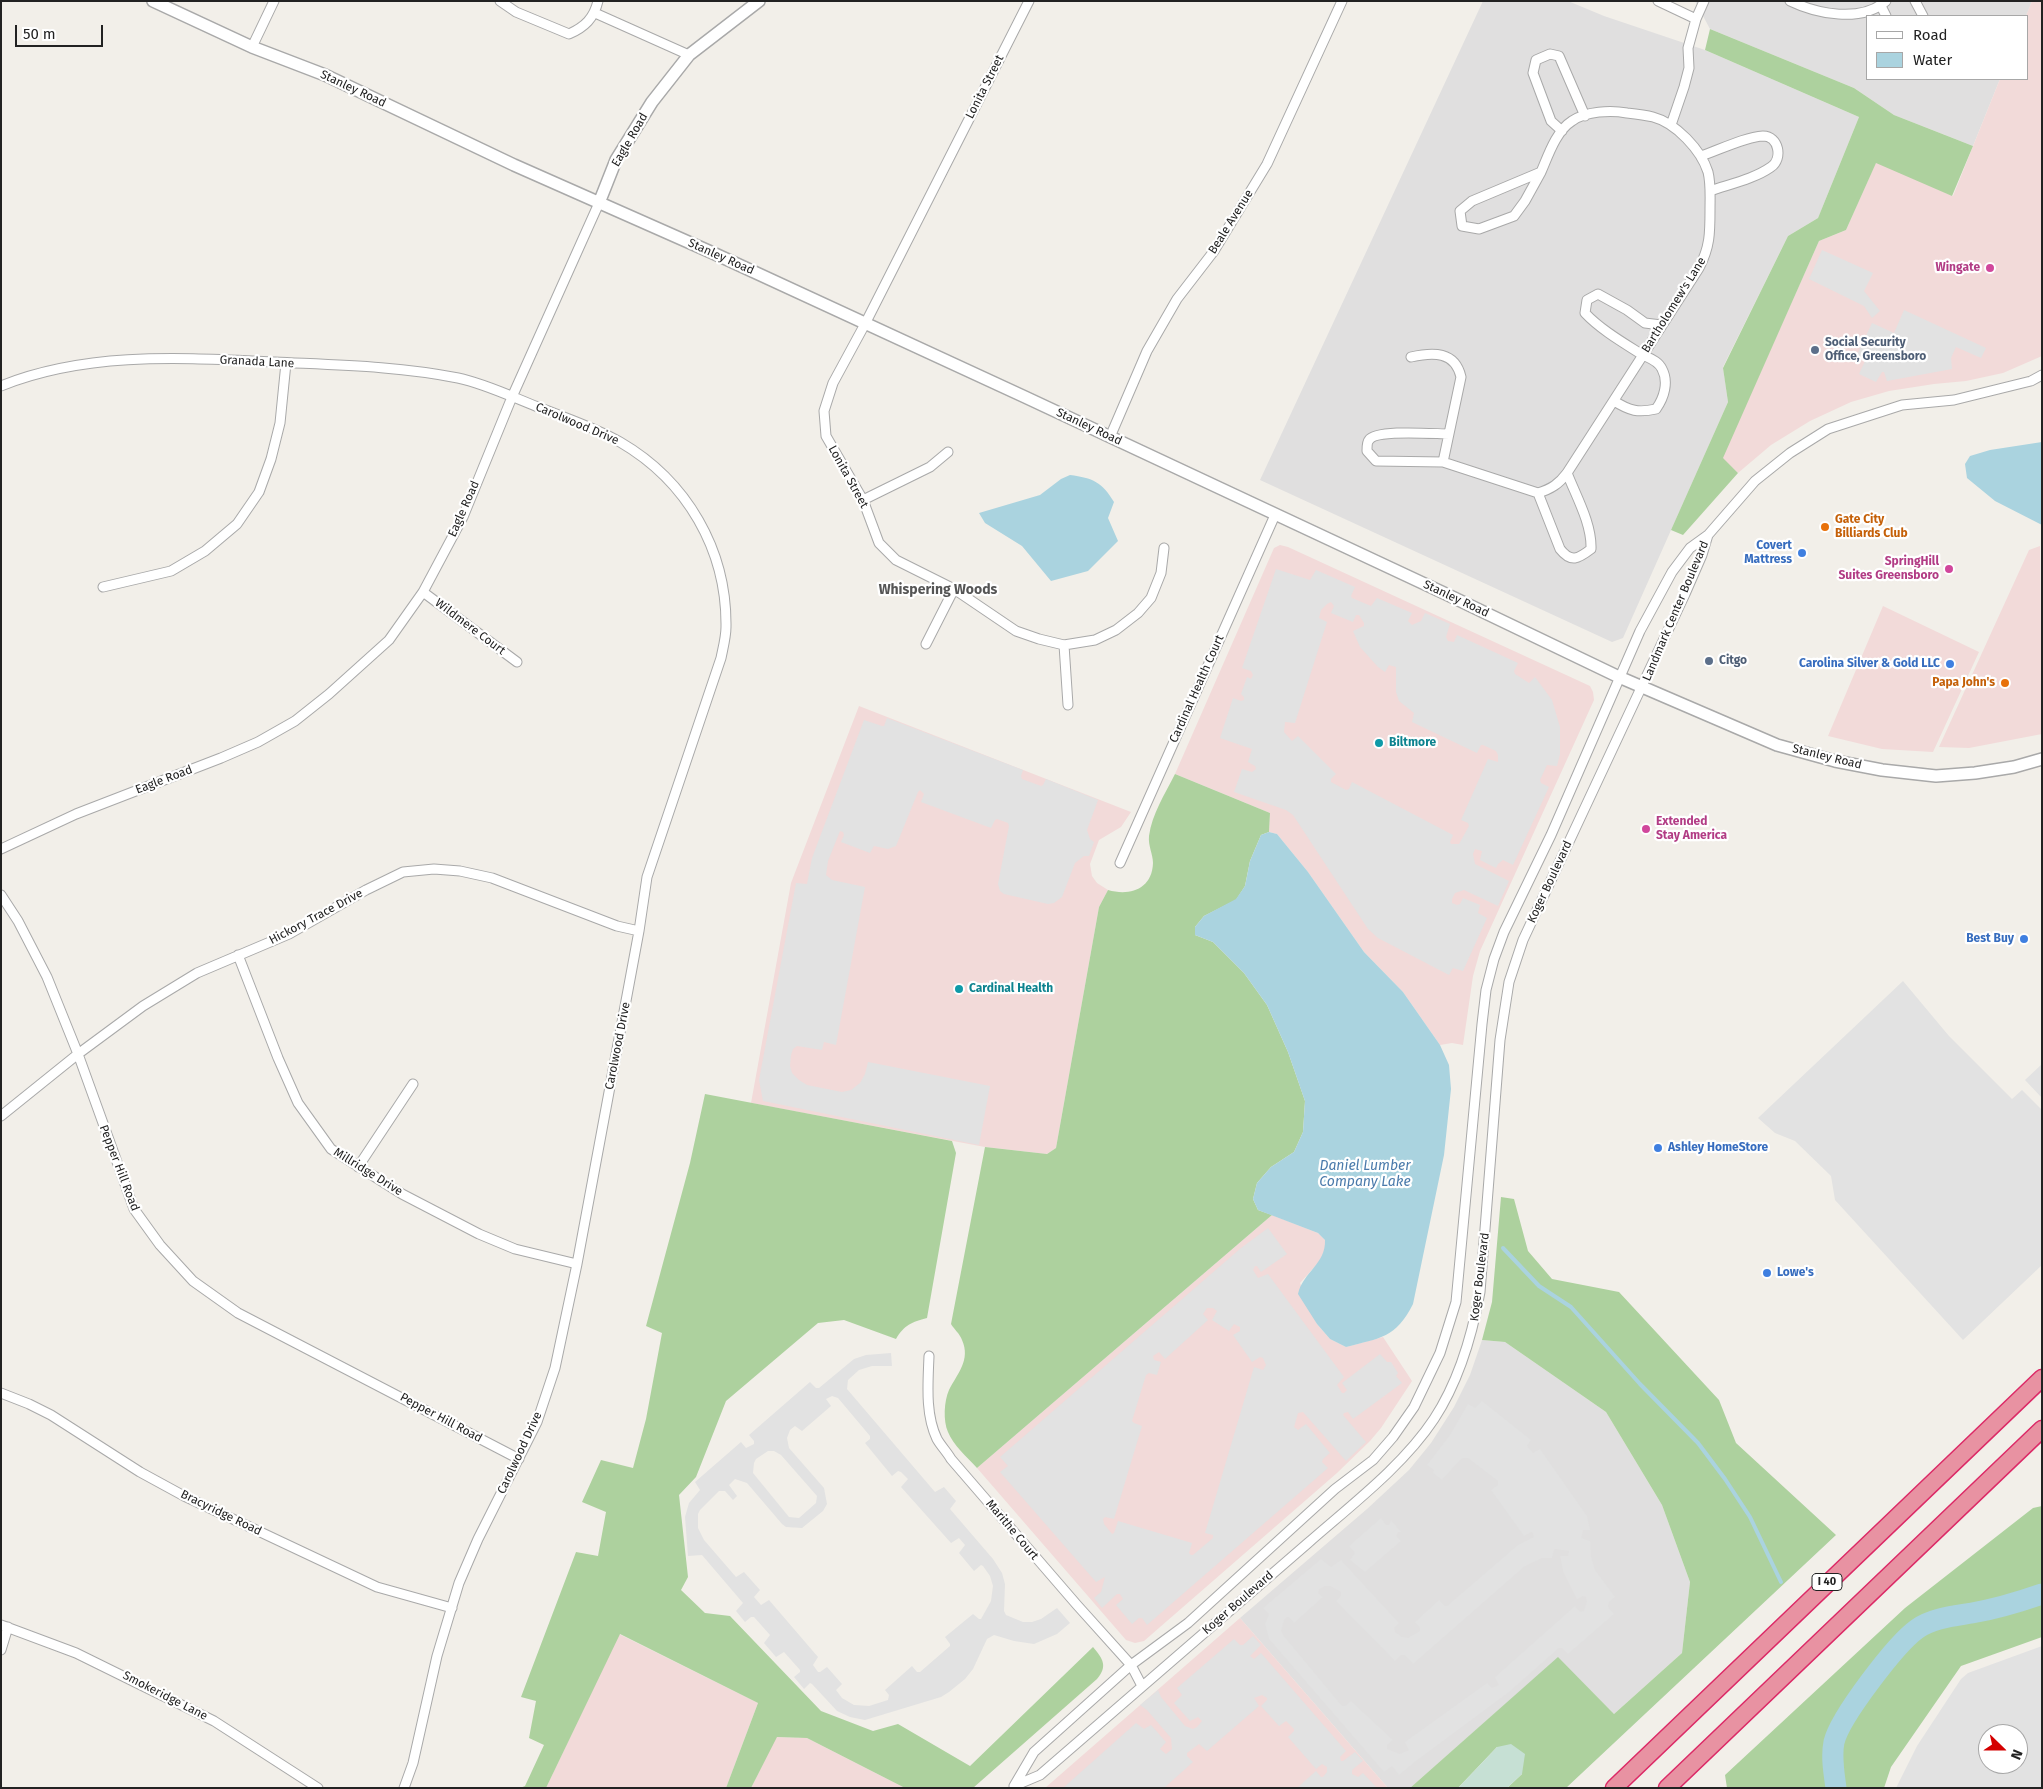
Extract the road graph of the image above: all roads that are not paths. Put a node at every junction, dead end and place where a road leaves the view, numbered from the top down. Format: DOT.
graph roads {
  1 [pos="153,1"];
  2 [pos="274,1"];
  3 [pos="500,1"];
  4 [pos="598,1"];
  5 [pos="758,1"];
  6 [pos="1029,1"];
  7 [pos="1342,1"];
  8 [pos="1658,1"];
  9 [pos="1704,1"];
  10 [pos="1790,1"];
  11 [pos="1915,1"];
  12 [pos="1883,3"];
  13 [pos="595,13"];
  14 [pos="1923,15"];
  15 [pos="1696,19"];
  16 [pos="252,46"];
  17 [pos="690,55"];
  18 [pos="1585,116"];
  19 [pos="1670,126"];
  20 [pos="1562,132"];
  21 [pos="1701,156"];
  22 [pos="1541,172"];
  23 [pos="1710,191"];
  24 [pos="599,203"];
  25 [pos="865,324"];
  26 [pos="1661,325"];
  27 [pos="1642,355"];
  28 [pos="1411,356"];
  29 [pos="286,363"];
  30 [pos="2042,375"];
  31 [pos="1,386"];
  32 [pos="512,397"];
  33 [pos="1614,401"];
  34 [pos="1449,434"];
  35 [pos="1110,437"];
  36 [pos="948,452"];
  37 [pos="1443,462"];
  38 [pos="1567,473"];
  39 [pos="1538,493"];
  40 [pos="863,500"];
  41 [pos="1275,515"];
  42 [pos="1708,535"];
  43 [pos="1164,548"];
  44 [pos="102,587"];
  45 [pos="954,589"];
  46 [pos="423,592"];
  47 [pos="926,644"];
  48 [pos="1064,645"];
  49 [pos="517,662"];
  50 [pos="1618,678"];
  51 [pos="1642,687"];
  52 [pos="1068,705"];
  53 [pos="2042,759"];
  54 [pos="1,849"];
  55 [pos="1120,863"];
  56 [pos="1,896"];
  57 [pos="639,931"];
  58 [pos="238,955"];
  59 [pos="78,1054"];
  60 [pos="413,1084"];
  61 [pos="1,1116"];
  62 [pos="358,1167"];
  63 [pos="577,1264"];
  64 [pos="929,1356"];
  65 [pos="2042,1378"];
  66 [pos="1,1394"];
  67 [pos="2042,1429"];
  68 [pos="2042,1438"];
  69 [pos="519,1458"];
  70 [pos="1981,1487"];
  71 [pos="452,1608"];
  72 [pos="5,1626"];
  73 [pos="1,1650"];
  74 [pos="1131,1665"];
  75 [pos="1142,1686"];
  76 [pos="1013,1787"];
  77 [pos="318,1788"];
  78 [pos="404,1788"];
  79 [pos="1614,1788"];
  80 [pos="1667,1788"];
  1 -- 16 [label="street, Stanley Road"];
  2 -- 16 [label="street"];
  3 -- 13 [label="street"];
  4 -- 13 [label="street"];
  5 -- 17 [label="street, Eagle Road"];
  6 -- 25 [label="street, Lonita Street"];
  7 -- 35 [label="street, Beale Avenue"];
  8 -- 15 [label="street"];
  9 -- 15 [label="street"];
  10 -- 12 [label="street"];
  11 -- 14 [label="street"];
  13 -- 17 [label="street"];
  15 -- 19 [label="street"];
  16 -- 24 [label="street, Stanley Road"];
  17 -- 24 [label="street, Eagle Road"];
  18 -- 19 [label="street, Bartholomew's Lane"];
  18 -- 20 [label="street, Bartholomew's Lane"];
  18 -- 20 [label="street"];
  19 -- 21 [label="street, Bartholomew's Lane"];
  20 -- 22 [label="street, Bartholomew's Lane"];
  21 -- 23 [label="street, Bartholomew's Lane"];
  21 -- 23 [label="street"];
  22 -- 22 [label="street, Bartholomew's Lane"];
  23 -- 26 [label="street, Bartholomew's Lane"];
  24 -- 25 [label="street, Stanley Road"];
  24 -- 32 [label="street, Eagle Road"];
  25 -- 35 [label="street, Stanley Road"];
  25 -- 40 [label="street, Lonita Street"];
  26 -- 27 [label="street, Bartholomew's Lane"];
  26 -- 27 [label="street"];
  27 -- 33 [label="street, Bartholomew's Lane"];
  27 -- 33 [label="street"];
  28 -- 34 [label="street"];
  29 -- 31 [label="street, Granada Lane"];
  29 -- 32 [label="street, Granada Lane"];
  29 -- 44 [label="street"];
  30 -- 42 [label="street, Landmark Center Boulevard"];
  32 -- 46 [label="street, Eagle Road"];
  32 -- 57 [label="street, Carolwood Drive"];
  33 -- 38 [label="street, Bartholomew's Lane"];
  34 -- 37 [label="street"];
  34 -- 37 [label="street"];
  35 -- 41 [label="street, Stanley Road"];
  36 -- 40 [label="street"];
  37 -- 39 [label="street"];
  38 -- 39 [label="street, Bartholomew's Lane"];
  38 -- 39 [label="street"];
  40 -- 45 [label="street, Lonita Street"];
  41 -- 50 [label="street, Stanley Road"];
  41 -- 55 [label="street, Cardinal Health Court"];
  42 -- 50 [label="street, Landmark Center Boulevard"];
  42 -- 51 [label="street, Landmark Center Boulevard"];
  43 -- 48 [label="street, Lonita Street"];
  45 -- 47 [label="street"];
  45 -- 48 [label="street, Lonita Street"];
  46 -- 49 [label="street, Wildmere Court"];
  46 -- 54 [label="street, Eagle Road"];
  48 -- 52 [label="street"];
  50 -- 51 [label="street, Stanley Road"];
  50 -- 74 [label="street, Koger Boulevard"];
  51 -- 53 [label="street, Stanley Road"];
  51 -- 75 [label="street, Koger Boulevard"];
  56 -- 59 [label="street, Pepper Hill Road"];
  57 -- 58 [label="street, Hickory Trace Drive"];
  57 -- 63 [label="street, Carolwood Drive"];
  58 -- 59 [label="street, Hickory Trace Drive"];
  58 -- 62 [label="street, Millridge Drive"];
  59 -- 61 [label="street, Hickory Trace Drive"];
  59 -- 69 [label="street, Pepper Hill Road"];
  60 -- 62 [label="street"];
  62 -- 63 [label="street, Millridge Drive"];
  63 -- 69 [label="street, Carolwood Drive"];
  64 -- 74 [label="street, Marithe Court"];
  65 -- 79 [label="highway, I 40"];
  66 -- 71 [label="street, Bracyridge Road"];
  67 -- 70 [label="highway"];
  68 -- 70 [label="highway"];
  69 -- 71 [label="street, Carolwood Drive"];
  70 -- 80 [label="highway"];
  71 -- 78 [label="street, Carolwood Drive"];
  72 -- 73 [label="street"];
  72 -- 77 [label="street, Smokeridge Lane"];
  74 -- 75 [label="street, Marithe Court"];
  74 -- 76 [label="street, Koger Boulevard"];
  75 -- 76 [label="street, Koger Boulevard"];
}
